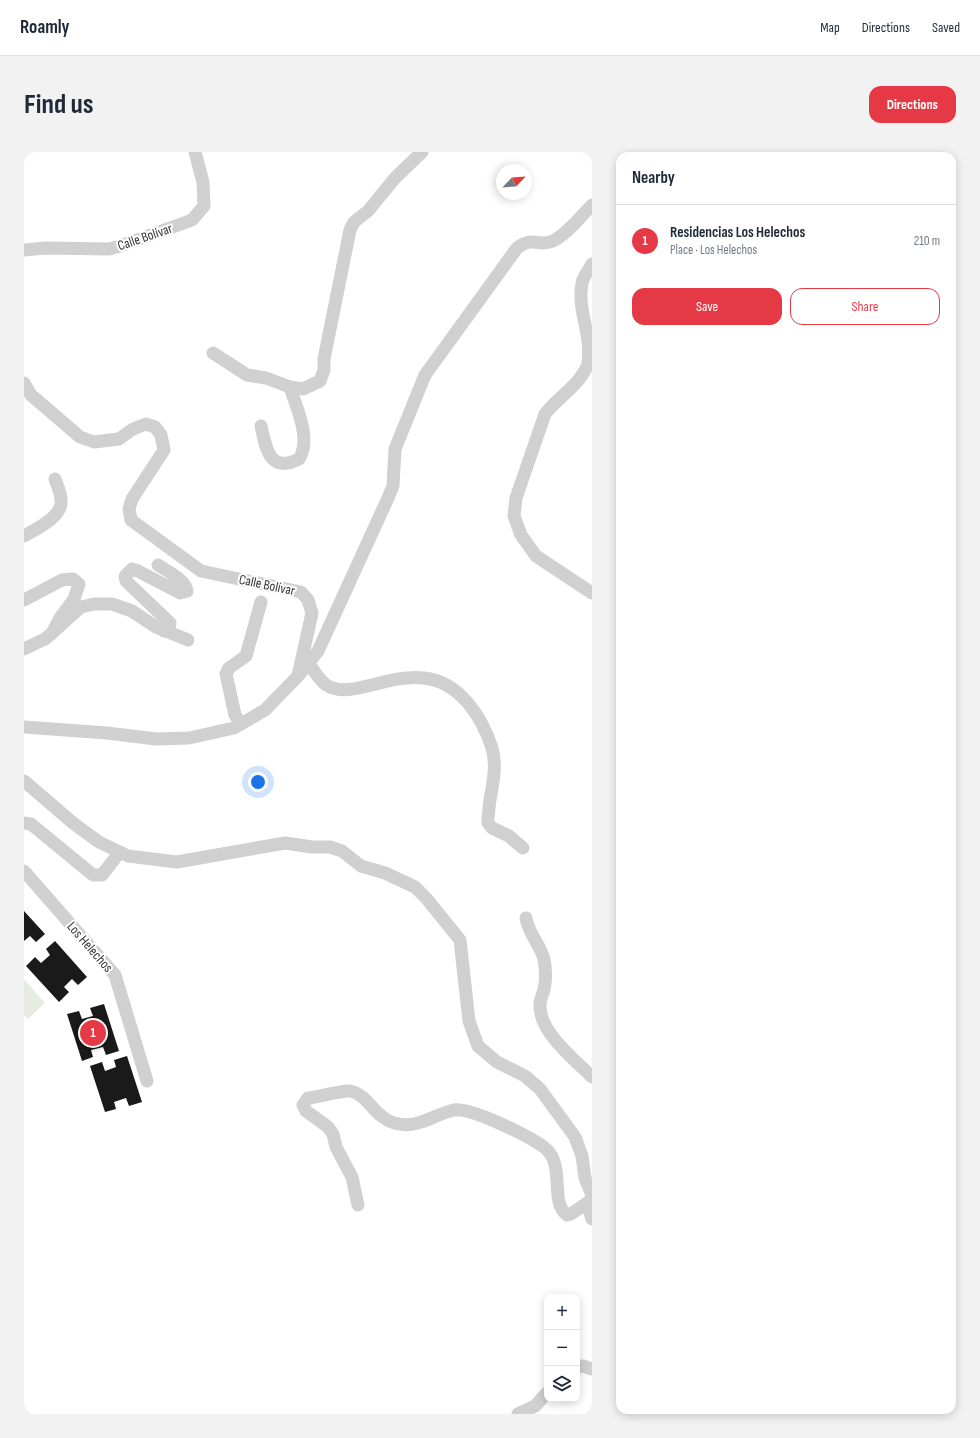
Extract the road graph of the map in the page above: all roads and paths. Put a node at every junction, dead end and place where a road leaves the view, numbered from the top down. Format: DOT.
graph roads {
  1 [pos="196,152"];
  2 [pos="422,152"];
  3 [pos="592,205"];
  4 [pos="24,250"];
  5 [pos="592,264"];
  6 [pos="213,353"];
  7 [pos="24,383"];
  8 [pos="290,387"];
  9 [pos="261,426"];
  10 [pos="55,479"];
  11 [pos="24,536"];
  12 [pos="158,565"];
  13 [pos="592,593"];
  14 [pos="24,600"];
  15 [pos="261,602"];
  16 [pos="164,630"];
  17 [pos="52,633"];
  18 [pos="188,640"];
  19 [pos="24,650"];
  20 [pos="308,663"];
  21 [pos="298,676"];
  22 [pos="241,724"];
  23 [pos="24,727"];
  24 [pos="24,781"];
  25 [pos="24,823"];
  26 [pos="523,848"];
  27 [pos="119,852"];
  28 [pos="24,871"];
  29 [pos="526,918"];
  30 [pos="592,1078"];
  31 [pos="147,1081"];
  32 [pos="590,1199"];
  33 [pos="358,1205"];
  34 [pos="592,1219"];
  35 [pos="580,1366"];
  36 [pos="592,1369"];
  37 [pos="544,1396"];
  38 [pos="518,1414"];
  1 -- 4 [label="street, Calle Bolívar"];
  2 -- 8 [label="street"];
  3 -- 20 [label="street"];
  5 -- 13 [label="street"];
  6 -- 8 [label="street"];
  7 -- 21 [label="street, Calle Bolívar"];
  8 -- 9 [label="street"];
  10 -- 11 [label="street"];
  12 -- 16 [label="street"];
  14 -- 17 [label="street"];
  15 -- 22 [label="street"];
  16 -- 17 [label="street"];
  16 -- 18 [label="street"];
  17 -- 19 [label="street"];
  20 -- 21 [label="street"];
  20 -- 26 [label="street"];
  21 -- 22 [label="street"];
  22 -- 23 [label="street"];
  24 -- 27 [label="street"];
  25 -- 27 [label="street"];
  27 -- 32 [label="street"];
  28 -- 31 [label="street, Los Helechos"];
  29 -- 30 [label="street"];
  32 -- 33 [label="street"];
  32 -- 34 [label="street"];
  35 -- 36 [label="street"];
  37 -- 38 [label="street"];
}
